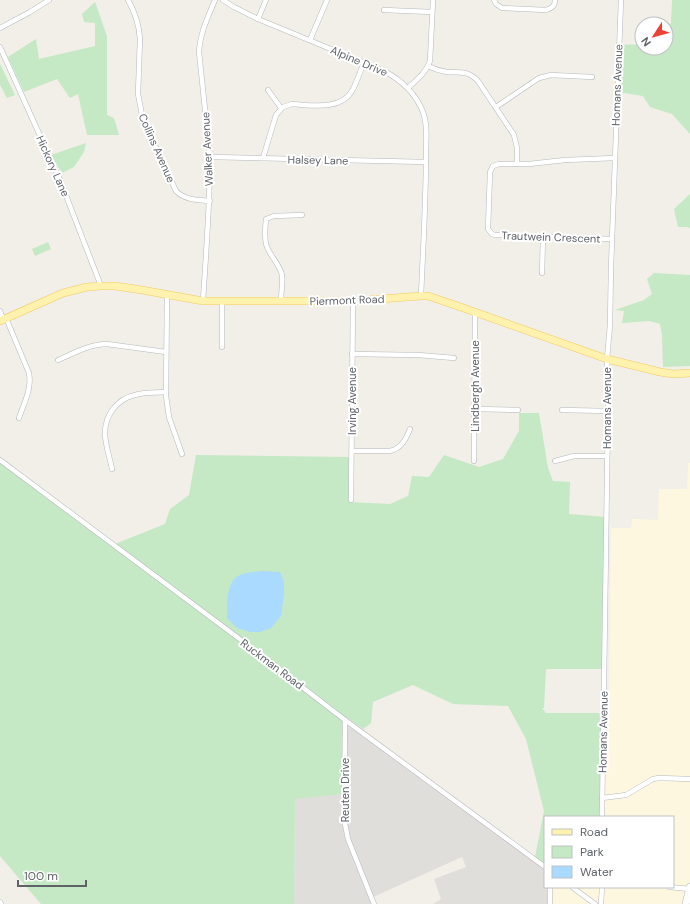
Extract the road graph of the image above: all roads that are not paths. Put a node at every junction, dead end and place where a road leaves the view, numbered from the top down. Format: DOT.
graph roads {
  1 [pos="49,0"];
  2 [pos="128,0"];
  3 [pos="215,0"];
  4 [pos="223,0"];
  5 [pos="266,0"];
  6 [pos="326,0"];
  7 [pos="433,0"];
  8 [pos="494,0"];
  9 [pos="555,0"];
  10 [pos="621,0"];
  11 [pos="384,10"];
  12 [pos="432,12"];
  13 [pos="258,19"];
  14 [pos="0,28"];
  15 [pos="310,40"];
  16 [pos="0,47"];
  17 [pos="364,62"];
  18 [pos="428,66"];
  19 [pos="592,77"];
  20 [pos="408,88"];
  21 [pos="268,90"];
  22 [pos="496,107"];
  23 [pos="282,108"];
  24 [pos="210,157"];
  25 [pos="263,158"];
  26 [pos="615,158"];
  27 [pos="426,162"];
  28 [pos="517,164"];
  29 [pos="210,201"];
  30 [pos="302,215"];
  31 [pos="543,237"];
  32 [pos="612,239"];
  33 [pos="542,273"];
  34 [pos="102,286"];
  35 [pos="167,294"];
  36 [pos="420,296"];
  37 [pos="202,301"];
  38 [pos="222,301"];
  39 [pos="281,301"];
  40 [pos="353,301"];
  41 [pos="0,312"];
  42 [pos="475,312"];
  43 [pos="3,319"];
  44 [pos="222,347"];
  45 [pos="166,352"];
  46 [pos="352,354"];
  47 [pos="454,358"];
  48 [pos="607,359"];
  49 [pos="58,360"];
  50 [pos="690,373"];
  51 [pos="166,392"];
  52 [pos="475,409"];
  53 [pos="518,410"];
  54 [pos="562,410"];
  55 [pos="608,411"];
  56 [pos="19,418"];
  57 [pos="410,429"];
  58 [pos="352,451"];
  59 [pos="182,454"];
  60 [pos="607,456"];
  61 [pos="0,460"];
  62 [pos="474,461"];
  63 [pos="555,461"];
  64 [pos="112,469"];
  65 [pos="351,500"];
  66 [pos="345,720"];
  67 [pos="690,779"];
  68 [pos="602,798"];
  69 [pos="602,816"];
  70 [pos="544,866"];
  71 [pos="674,887"];
  72 [pos="550,888"];
  73 [pos="573,888"];
  74 [pos="602,888"];
  75 [pos="690,888"];
  76 [pos="374,904"];
  77 [pos="550,904"];
  78 [pos="595,904"];
  79 [pos="601,904"];
  80 [pos="686,904"];
  1 -- 14 [label="street"];
  2 -- 29 [label="street, Collins Avenue"];
  3 -- 24 [label="street, Walker Avenue"];
  4 -- 13 [label="street, Alpine Drive"];
  5 -- 13 [label="street"];
  6 -- 15 [label="street"];
  7 -- 12 [label="street"];
  8 -- 9 [label="street"];
  10 -- 26 [label="street, Homans Avenue"];
  11 -- 12 [label="street"];
  12 -- 18 [label="street"];
  13 -- 15 [label="street, Alpine Drive"];
  15 -- 17 [label="street, Alpine Drive"];
  16 -- 34 [label="street, Hickory Lane"];
  17 -- 20 [label="street, Alpine Drive"];
  17 -- 23 [label="street"];
  18 -- 20 [label="street"];
  18 -- 22 [label="street"];
  19 -- 22 [label="street"];
  20 -- 27 [label="street, Alpine Drive"];
  21 -- 23 [label="street"];
  22 -- 28 [label="street"];
  23 -- 25 [label="street"];
  24 -- 25 [label="street, Halsey Lane"];
  24 -- 29 [label="street, Walker Avenue"];
  25 -- 27 [label="street, Halsey Lane"];
  26 -- 28 [label="street, Trautwein Crescent"];
  26 -- 32 [label="street, Homans Avenue"];
  27 -- 36 [label="street, Alpine Drive"];
  28 -- 31 [label="street, Trautwein Crescent"];
  29 -- 37 [label="street, Walker Avenue"];
  30 -- 39 [label="street"];
  31 -- 32 [label="street, Trautwein Crescent"];
  31 -- 33 [label="street"];
  32 -- 48 [label="street, Homans Avenue"];
  34 -- 35 [label="main road, Piermont Road"];
  34 -- 43 [label="main road, Piermont Road"];
  35 -- 37 [label="main road, Piermont Road"];
  35 -- 45 [label="street"];
  36 -- 40 [label="main road, Piermont Road"];
  36 -- 42 [label="main road, Piermont Road"];
  37 -- 38 [label="main road, Piermont Road"];
  38 -- 39 [label="main road, Piermont Road"];
  38 -- 44 [label="street"];
  39 -- 40 [label="main road, Piermont Road"];
  40 -- 46 [label="street, Irving Avenue"];
  41 -- 43 [label="street"];
  42 -- 48 [label="main road, Piermont Road"];
  42 -- 52 [label="street, Lindbergh Avenue"];
  43 -- 56 [label="street"];
  45 -- 49 [label="street"];
  45 -- 51 [label="street"];
  46 -- 47 [label="street"];
  46 -- 58 [label="street, Irving Avenue"];
  48 -- 50 [label="main road, Piermont Road"];
  48 -- 55 [label="street, Homans Avenue"];
  51 -- 59 [label="street"];
  51 -- 64 [label="street"];
  52 -- 53 [label="street"];
  52 -- 62 [label="street, Lindbergh Avenue"];
  54 -- 55 [label="street"];
  55 -- 60 [label="street, Homans Avenue"];
  57 -- 58 [label="street"];
  58 -- 65 [label="street, Irving Avenue"];
  60 -- 63 [label="street"];
  60 -- 68 [label="street, Homans Avenue"];
  61 -- 66 [label="street, Ruckman Road"];
  66 -- 70 [label="street, Ruckman Road"];
  66 -- 76 [label="street, Reuten Drive"];
  67 -- 68 [label="street"];
  68 -- 69 [label="street, Homans Avenue"];
  71 -- 75 [label="street"];
  72 -- 77 [label="street"];
  73 -- 78 [label="street"];
  74 -- 79 [label="street"];
  75 -- 80 [label="street"];
}
